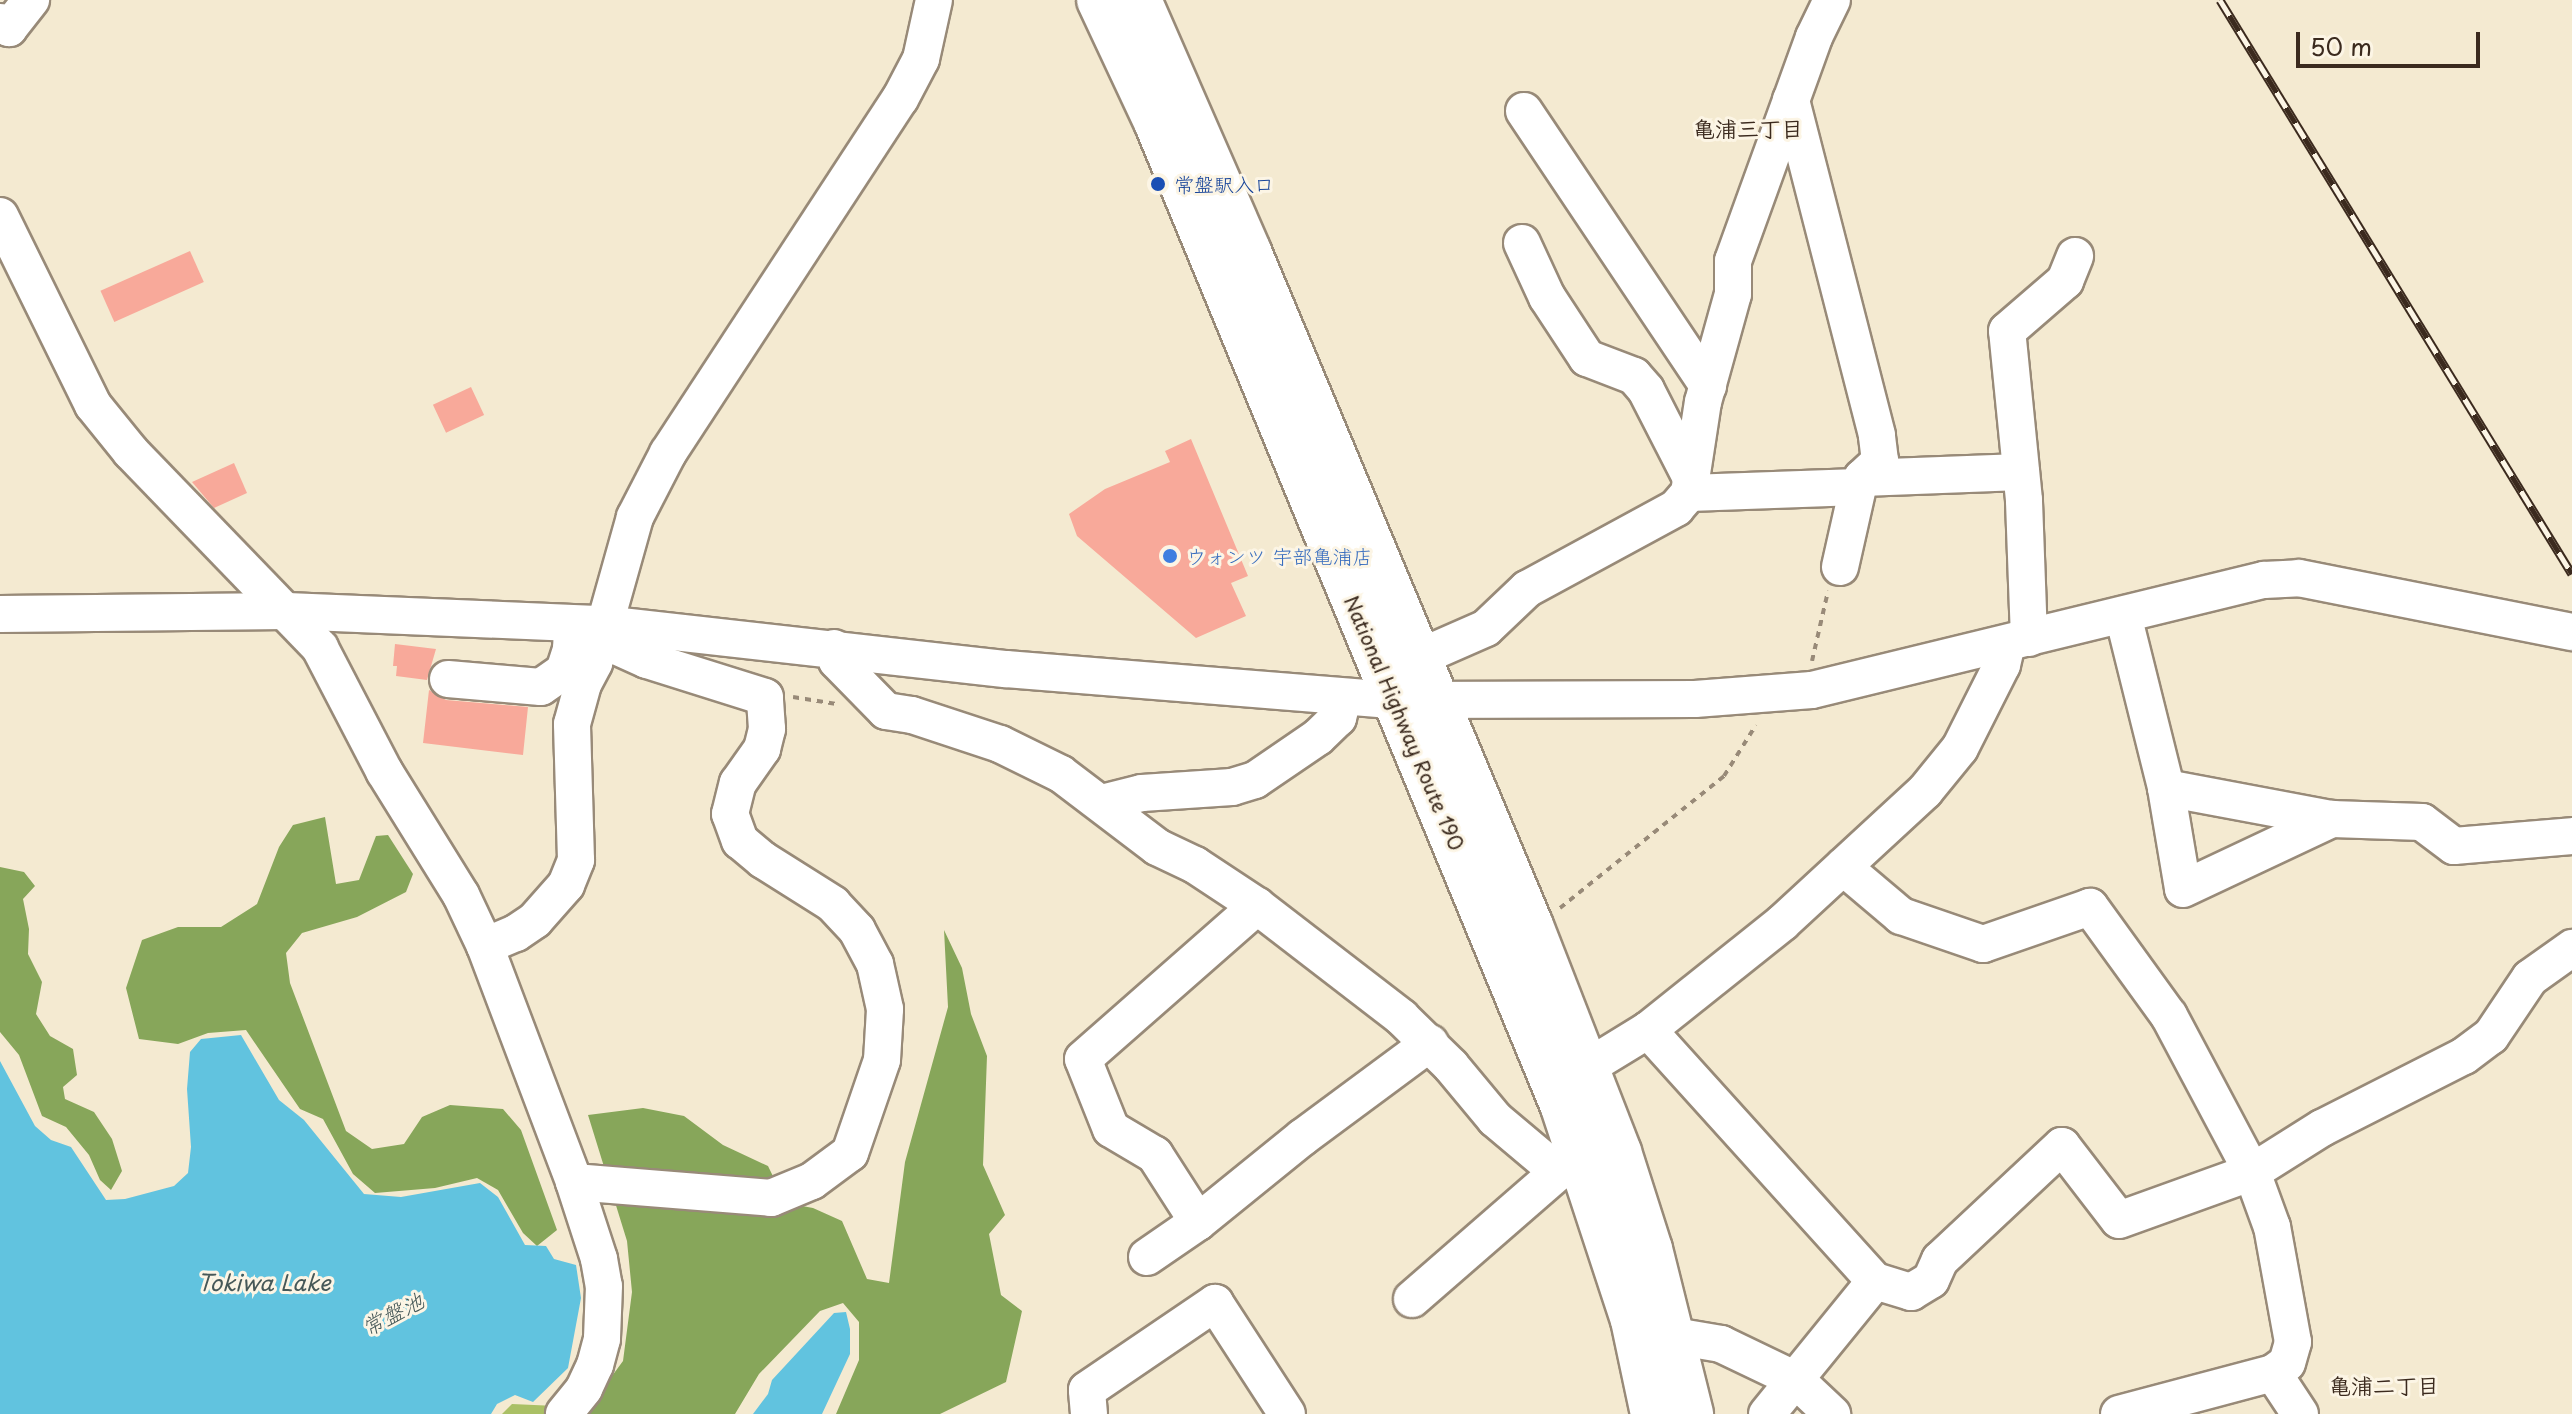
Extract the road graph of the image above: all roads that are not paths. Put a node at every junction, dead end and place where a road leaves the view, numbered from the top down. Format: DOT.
graph roads {
  1 [pos="31,0"];
  2 [pos="934,0"];
  3 [pos="1099,0"];
  4 [pos="1139,0"];
  5 [pos="1832,0"];
  6 [pos="0,22"];
  7 [pos="1791,100"];
  8 [pos="1524,111"];
  9 [pos="0,216"];
  10 [pos="1522,243"];
  11 [pos="2075,256"];
  12 [pos="1708,386"];
  13 [pos="2021,472"];
  14 [pos="1860,482"];
  15 [pos="1690,485"];
  16 [pos="1840,567"];
  17 [pos="287,611"];
  18 [pos="0,614"];
  19 [pos="2123,615"];
  20 [pos="592,628"];
  21 [pos="2572,632"];
  22 [pos="2018,641"];
  23 [pos="834,648"];
  24 [pos="448,679"];
  25 [pos="1407,682"];
  26 [pos="1343,698"];
  27 [pos="2166,788"];
  28 [pos="1102,803"];
  29 [pos="2332,819"];
  30 [pos="2572,836"];
  31 [pos="1843,867"];
  32 [pos="1257,906"];
  33 [pos="485,946"];
  34 [pos="2572,948"];
  35 [pos="1648,1030"];
  36 [pos="1430,1043"];
  37 [pos="1586,1068"];
  38 [pos="1571,1166"];
  39 [pos="2252,1172"];
  40 [pos="574,1182"];
  41 [pos="1198,1222"];
  42 [pos="1147,1257"];
  43 [pos="1875,1281"];
  44 [pos="1412,1299"];
  45 [pos="1674,1336"];
  46 [pos="2273,1373"];
  47 [pos="1796,1380"];
  48 [pos="564,1414"];
  49 [pos="1089,1414"];
  50 [pos="1287,1414"];
  51 [pos="1653,1414"];
  52 [pos="1691,1414"];
  53 [pos="1767,1414"];
  54 [pos="1832,1414"];
  55 [pos="2119,1414"];
  56 [pos="2300,1414"];
  1 -- 6 [label="street"];
  2 -- 20 [label="street"];
  3 -- 25 [label="highway, National Highway Route 190"];
  4 -- 25 [label="highway, National Highway Route 190"];
  5 -- 7 [label="street"];
  7 -- 12 [label="street"];
  7 -- 14 [label="street"];
  8 -- 12 [label="street"];
  9 -- 17 [label="street"];
  10 -- 15 [label="street"];
  11 -- 13 [label="street"];
  12 -- 15 [label="street"];
  13 -- 14 [label="street"];
  13 -- 22 [label="street"];
  14 -- 15 [label="street"];
  14 -- 16 [label="street"];
  15 -- 25 [label="street"];
  17 -- 18 [label="street"];
  17 -- 20 [label="street"];
  17 -- 33 [label="street"];
  19 -- 21 [label="street"];
  19 -- 22 [label="street"];
  19 -- 27 [label="street"];
  20 -- 23 [label="street"];
  20 -- 24 [label="street"];
  20 -- 33 [label="street"];
  20 -- 40 [label="street"];
  22 -- 25 [label="street"];
  22 -- 31 [label="street"];
  23 -- 26 [label="street"];
  23 -- 28 [label="street"];
  25 -- 26 [label="street"];
  25 -- 37 [label="highway, National Highway Route 190"];
  25 -- 38 [label="highway, National Highway Route 190"];
  26 -- 28 [label="street"];
  27 -- 29 [label="street"];
  27 -- 29 [label="street"];
  28 -- 32 [label="street"];
  29 -- 30 [label="street"];
  31 -- 35 [label="street"];
  31 -- 39 [label="street"];
  32 -- 36 [label="street"];
  32 -- 41 [label="street"];
  33 -- 40 [label="street"];
  34 -- 39 [label="street"];
  35 -- 37 [label="street"];
  35 -- 43 [label="street"];
  36 -- 38 [label="street"];
  36 -- 41 [label="street"];
  37 -- 45 [label="highway, National Highway Route 190"];
  38 -- 44 [label="street"];
  38 -- 51 [label="highway, National Highway Route 190"];
  39 -- 43 [label="street"];
  39 -- 46 [label="street"];
  40 -- 48 [label="street"];
  41 -- 42 [label="street"];
  43 -- 47 [label="street"];
  45 -- 47 [label="street"];
  45 -- 52 [label="highway, National Highway Route 190"];
  46 -- 55 [label="street"];
  46 -- 56 [label="street"];
  47 -- 53 [label="street"];
  47 -- 54 [label="street"];
  49 -- 50 [label="street"];
}
